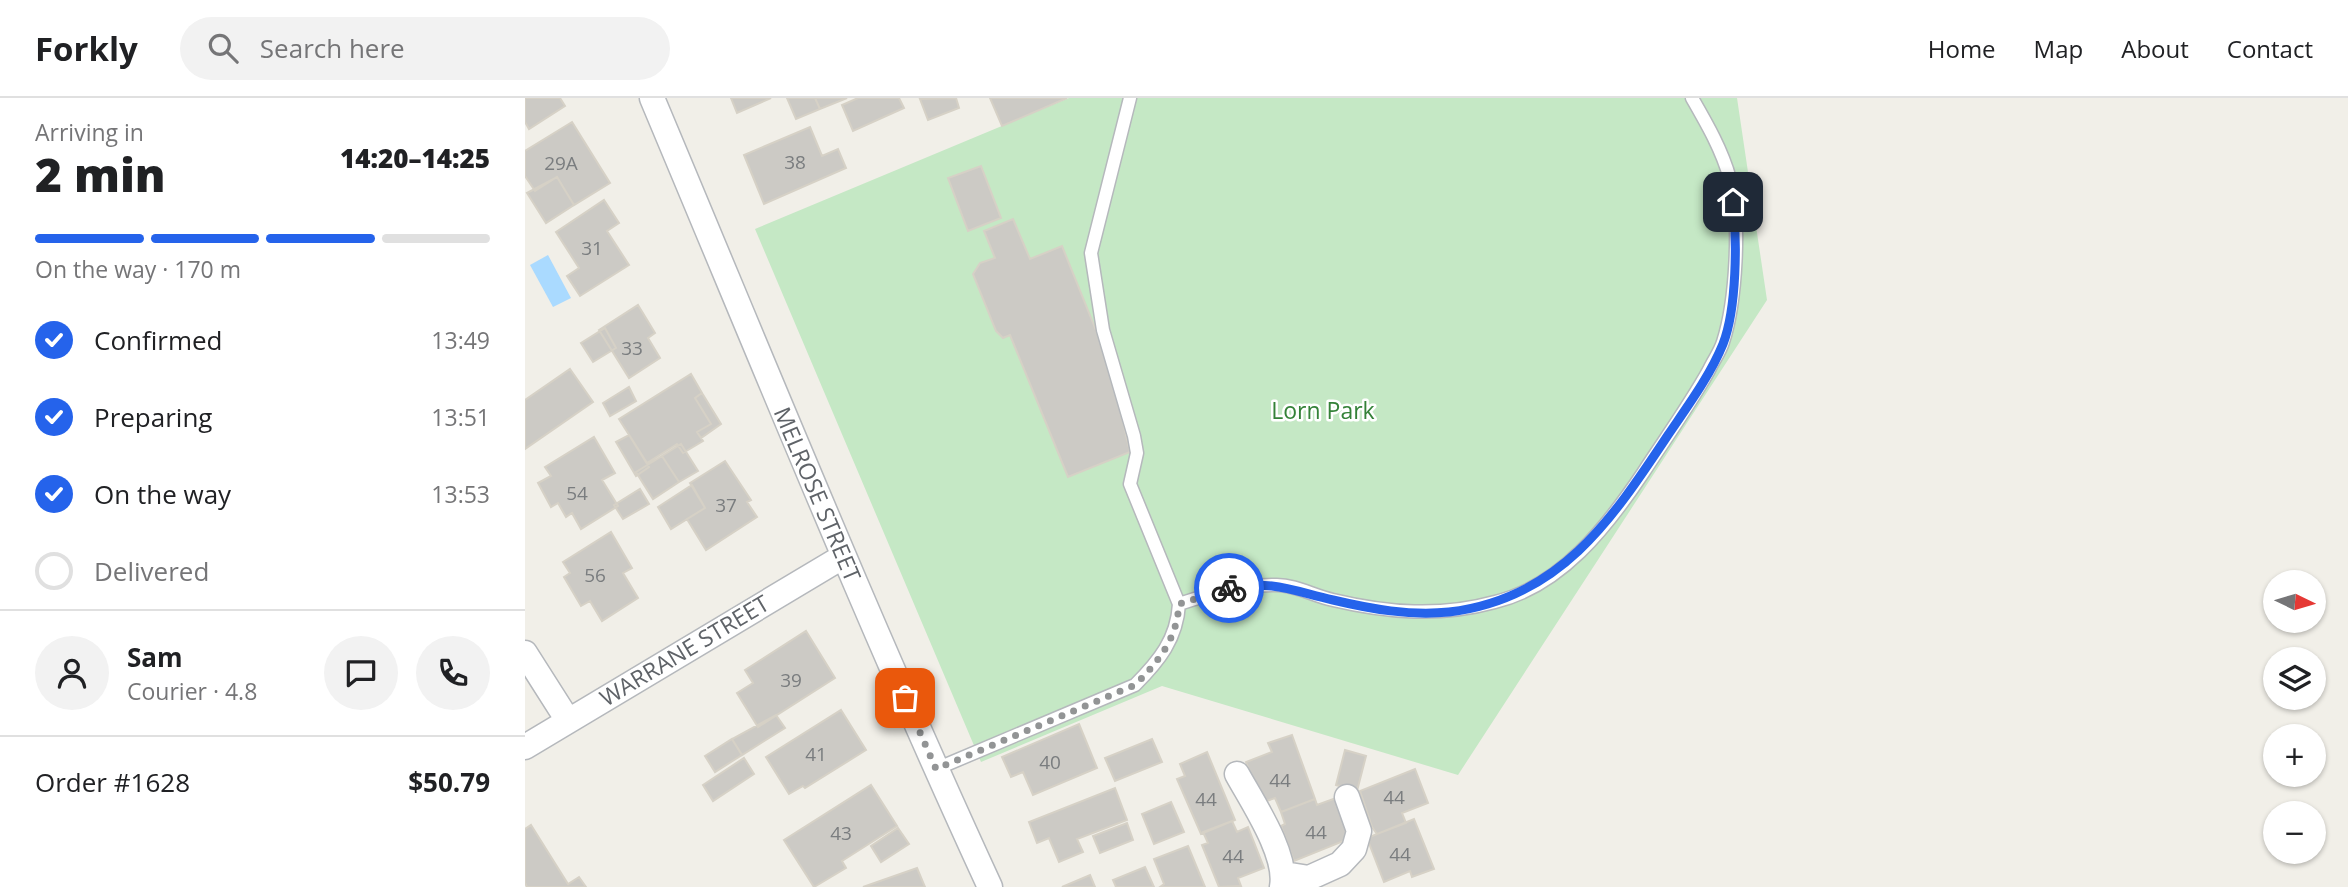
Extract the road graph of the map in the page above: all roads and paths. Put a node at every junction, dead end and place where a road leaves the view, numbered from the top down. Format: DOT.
graph roads {
  1 [pos="652,98"];
  2 [pos="1130,98"];
  3 [pos="1692,98"];
  4 [pos="844,556"];
  5 [pos="1179,604"];
  6 [pos="525,653"];
  7 [pos="567,719"];
  8 [pos="525,747"];
  9 [pos="936,769"];
  10 [pos="1237,774"];
  11 [pos="1347,797"];
  12 [pos="1283,881"];
  13 [pos="990,887"];
  1 -- 4 [label="street, MELROSE STREET"];
  2 -- 5 [label="lane"];
  3 -- 5 [label="lane"];
  4 -- 7 [label="street, WARRANE STREET"];
  4 -- 9 [label="street, MELROSE STREET"];
  5 -- 9 [label="lane"];
  6 -- 7 [label="street"];
  7 -- 8 [label="street, WARRANE STREET"];
  9 -- 13 [label="street, MELROSE STREET"];
  10 -- 12 [label="street"];
  11 -- 12 [label="street"];
}
